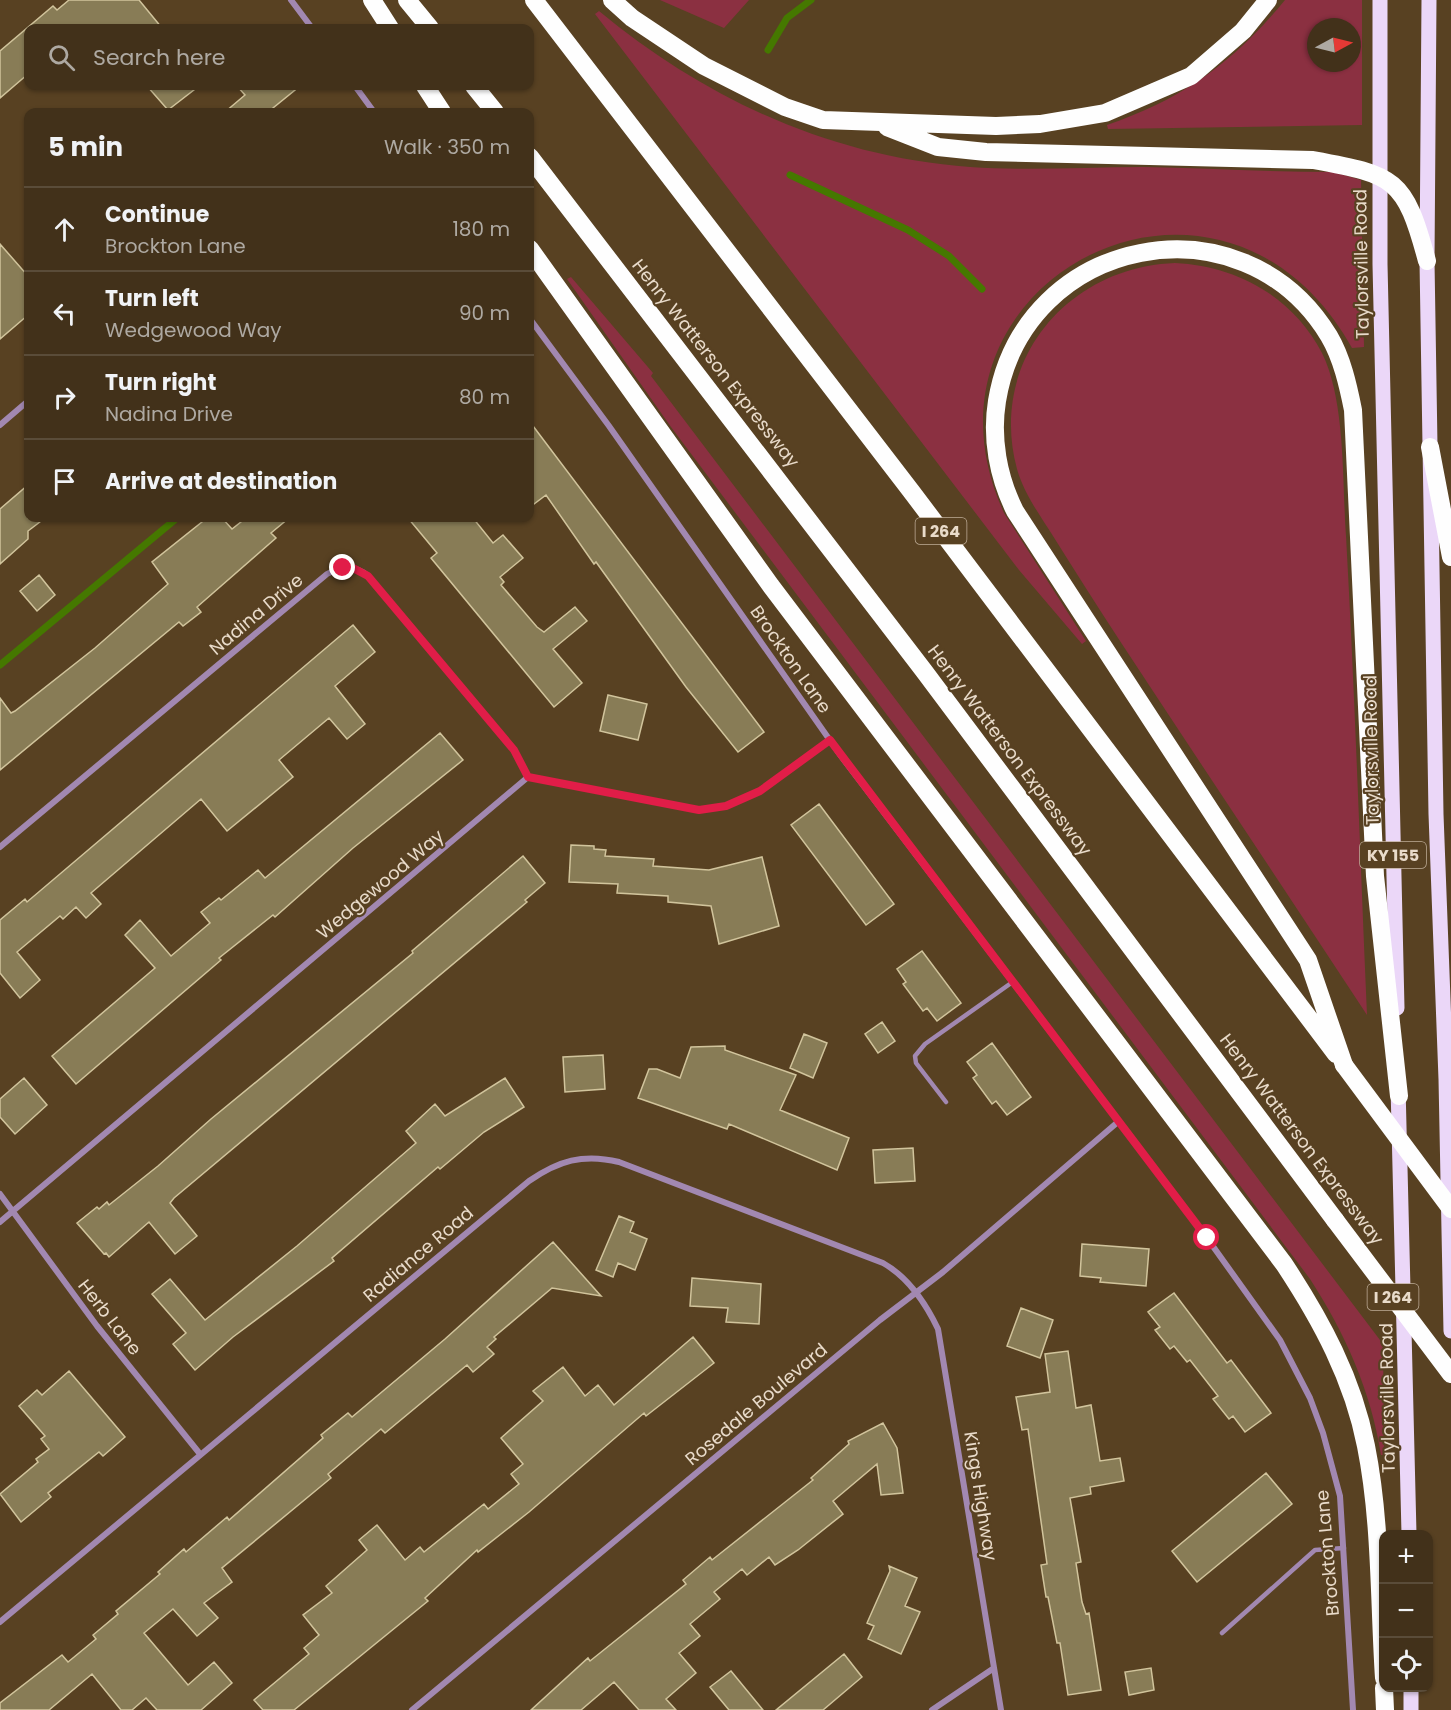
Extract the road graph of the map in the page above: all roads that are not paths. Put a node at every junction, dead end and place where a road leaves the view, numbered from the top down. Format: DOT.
graph roads {
  1 [pos="291,0"];
  2 [pos="372,0"];
  3 [pos="407,0"];
  4 [pos="534,0"];
  5 [pos="612,0"];
  6 [pos="1268,0"];
  7 [pos="1380,0"];
  8 [pos="1429,0"];
  9 [pos="309,24"];
  10 [pos="387,24"];
  11 [pos="427,24"];
  12 [pos="358,90"];
  13 [pos="428,90"];
  14 [pos="477,90"];
  15 [pos="371,108"];
  16 [pos="440,108"];
  17 [pos="492,108"];
  18 [pos="871,121"];
  19 [pos="534,162"];
  20 [pos="1379,175"];
  21 [pos="534,255"];
  22 [pos="1427,261"];
  23 [pos="534,324"];
  24 [pos="24,404"];
  25 [pos="0,425"];
  26 [pos="1430,447"];
  27 [pos="1451,557"];
  28 [pos="830,740"];
  29 [pos="528,777"];
  30 [pos="0,847"];
  31 [pos="1014,981"];
  32 [pos="1344,1065"];
  33 [pos="1399,1096"];
  34 [pos="946,1102"];
  35 [pos="1119,1121"];
  36 [pos="0,1194"];
  37 [pos="1451,1209"];
  38 [pos="12,1212"];
  39 [pos="0,1222"];
  40 [pos="916,1293"];
  41 [pos="1451,1331"];
  42 [pos="1451,1374"];
  43 [pos="200,1454"];
  44 [pos="1409,1530"];
  45 [pos="1344,1548"];
  46 [pos="0,1622"];
  47 [pos="1222,1634"];
  48 [pos="1381,1638"];
  49 [pos="994,1668"];
  50 [pos="1384,1692"];
  51 [pos="1411,1692"];
  52 [pos="412,1710"];
  53 [pos="932,1710"];
  54 [pos="1000,1710"];
  55 [pos="1353,1710"];
  56 [pos="1385,1710"];
  57 [pos="1411,1710"];
  1 -- 9 [label="street"];
  2 -- 10 [label="highway"];
  3 -- 11 [label="highway"];
  4 -- 32 [label="highway, I 264"];
  5 -- 18 [label="highway"];
  6 -- 18 [label="highway"];
  7 -- 20 [label="main road, Taylorsville Road / KY 155"];
  8 -- 22 [label="main road, KY 155"];
  12 -- 15 [label="street"];
  13 -- 16 [label="highway"];
  14 -- 17 [label="highway"];
  18 -- 20 [label="highway"];
  19 -- 42 [label="highway, Henry Watterson Expressway / I 264, bridge"];
  20 -- 22 [label="highway"];
  20 -- 33 [label="main road, Taylorsville Road / KY 155"];
  21 -- 48 [label="highway"];
  22 -- 26 [label="main road, KY 155"];
  23 -- 28 [label="street, Brockton Lane"];
  24 -- 25 [label="street"];
  26 -- 27 [label="highway"];
  26 -- 41 [label="main road, KY 155"];
  28 -- 29 [label="street"];
  28 -- 31 [label="street, Brockton Lane"];
  29 -- 30 [label="street, Nadina Drive"];
  29 -- 38 [label="street, Wedgewood Way"];
  31 -- 34 [label="lane"];
  31 -- 35 [label="street, Brockton Lane"];
  32 -- 33 [label="highway"];
  32 -- 37 [label="highway, I 264, bridge"];
  33 -- 44 [label="main road, Taylorsville Road / KY 155"];
  35 -- 40 [label="street, Rosedale Boulevard"];
  35 -- 45 [label="street, Brockton Lane"];
  36 -- 38 [label="street, Herb Lane"];
  38 -- 39 [label="street, Wedgewood Way"];
  38 -- 43 [label="street, Herb Lane"];
  40 -- 43 [label="street, Radiance Road"];
  40 -- 49 [label="street, Kings Highway"];
  40 -- 52 [label="street, Rosedale Boulevard"];
  43 -- 46 [label="street, Radiance Road"];
  45 -- 47 [label="lane"];
  45 -- 55 [label="street, Brockton Lane"];
  49 -- 53 [label="street"];
  49 -- 54 [label="street, Kings Highway"];
  50 -- 56 [label="highway"];
  51 -- 57 [label="main road"];
}
